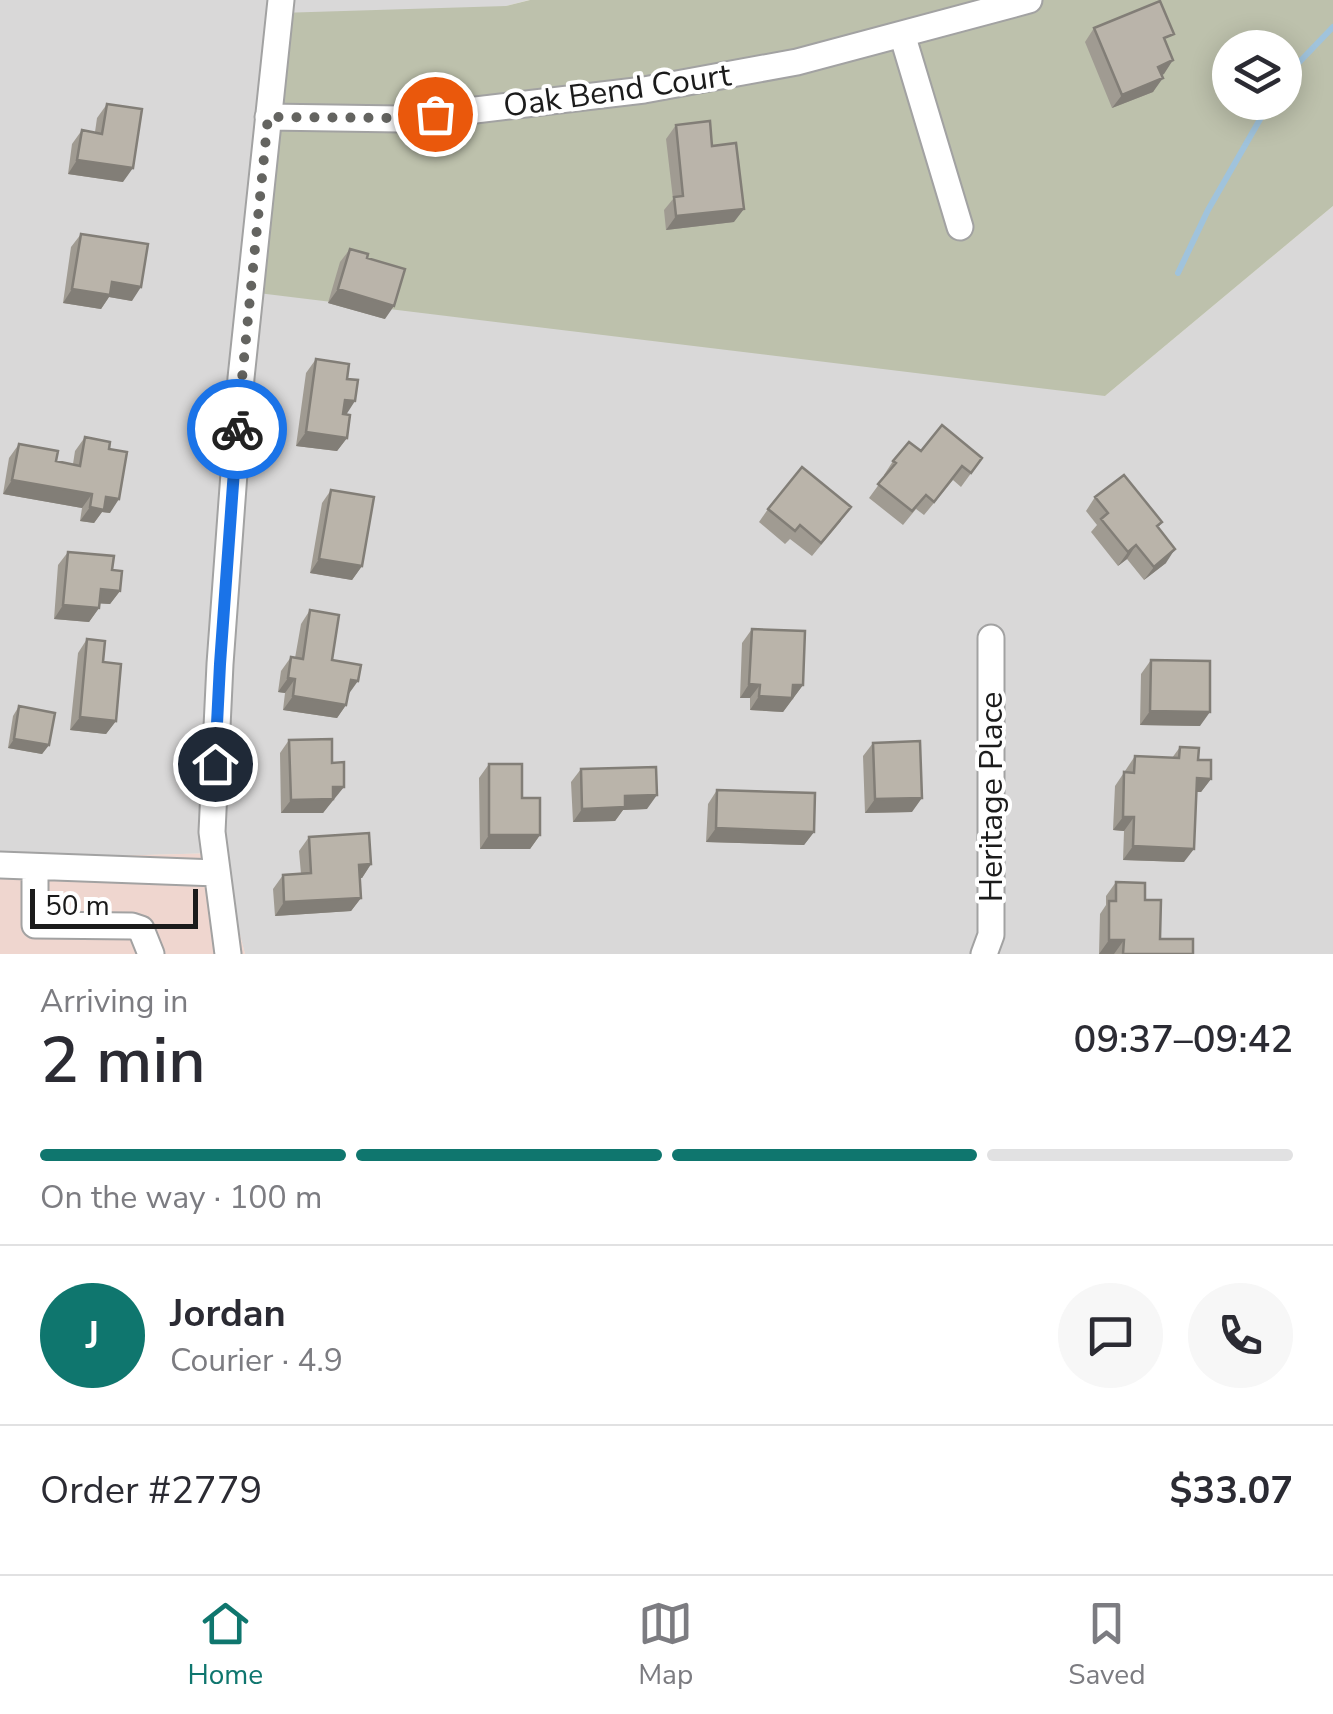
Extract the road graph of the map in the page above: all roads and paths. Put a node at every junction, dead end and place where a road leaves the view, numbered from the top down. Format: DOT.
graph roads {
  1 [pos="281,0"];
  2 [pos="1028,0"];
  3 [pos="902,34"];
  4 [pos="268,117"];
  5 [pos="960,227"];
  6 [pos="991,638"];
  7 [pos="0,866"];
  8 [pos="35,866"];
  9 [pos="217,873"];
  10 [pos="151,954"];
  11 [pos="228,954"];
  12 [pos="984,954"];
  1 -- 4 [label="street"];
  2 -- 3 [label="street, Oak Bend Court"];
  3 -- 4 [label="street, Oak Bend Court"];
  3 -- 5 [label="street"];
  4 -- 9 [label="street"];
  6 -- 12 [label="street, Heritage Place"];
  7 -- 8 [label="street"];
  8 -- 9 [label="street"];
  8 -- 10 [label="street"];
  9 -- 11 [label="street"];
}
